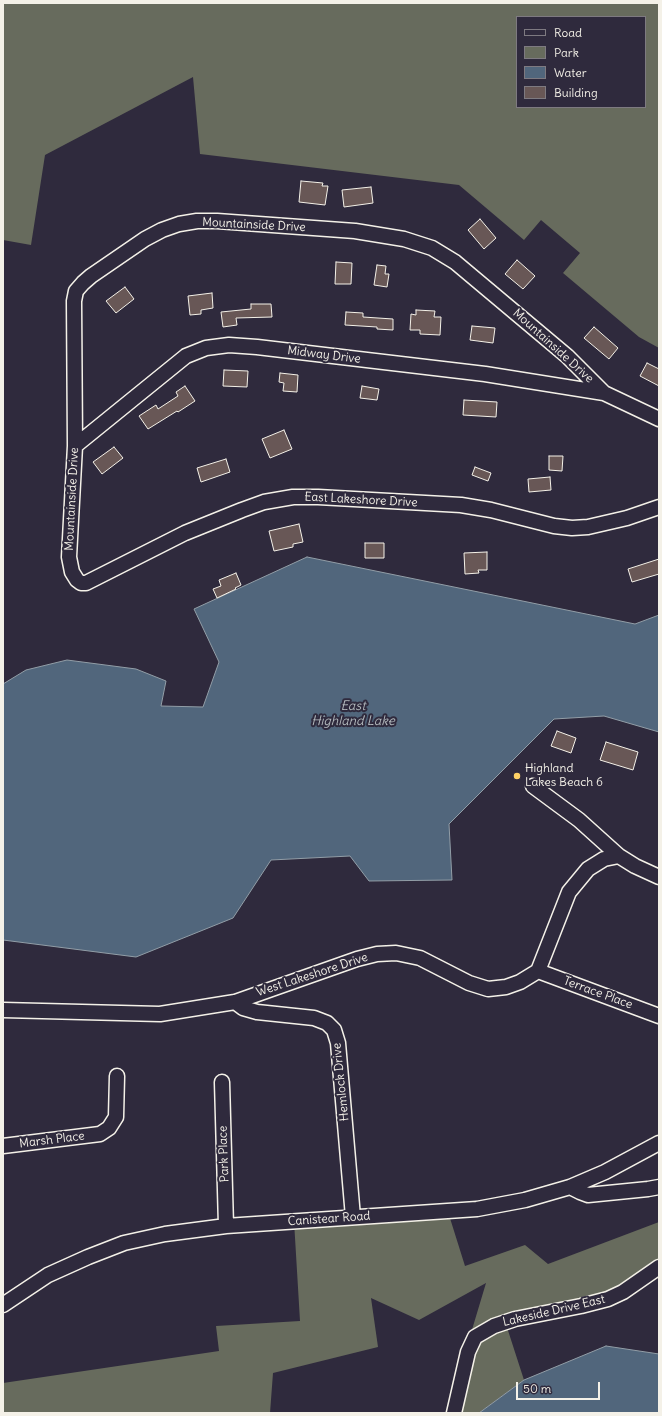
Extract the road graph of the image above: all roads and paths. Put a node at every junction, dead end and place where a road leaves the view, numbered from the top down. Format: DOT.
graph roads {
  1 [pos="604,393"];
  2 [pos="659,419"];
  3 [pos="74,446"];
  4 [pos="659,508"];
  5 [pos="77,580"];
  6 [pos="533,786"];
  7 [pos="619,856"];
  8 [pos="659,877"];
  9 [pos="538,971"];
  10 [pos="234,1002"];
  11 [pos="3,1010"];
  12 [pos="659,1016"];
  13 [pos="117,1076"];
  14 [pos="222,1082"];
  15 [pos="659,1143"];
  16 [pos="3,1146"];
  17 [pos="570,1187"];
  18 [pos="659,1187"];
  19 [pos="353,1217"];
  20 [pos="226,1226"];
  21 [pos="659,1267"];
  22 [pos="3,1305"];
  23 [pos="454,1413"];
  1 -- 2 [label="street, Mountainside Drive"];
  1 -- 3 [label="street, Midway Drive"];
  1 -- 3 [label="street, Mountainside Drive"];
  3 -- 5 [label="street, Mountainside Drive"];
  4 -- 5 [label="street, East Lakeshore Drive"];
  6 -- 7 [label="street"];
  7 -- 8 [label="street"];
  7 -- 9 [label="street"];
  9 -- 10 [label="street, West Lakeshore Drive"];
  9 -- 12 [label="street, Terrace Place"];
  10 -- 11 [label="street, West Lakeshore Drive"];
  10 -- 19 [label="street, Hemlock Drive"];
  13 -- 16 [label="street, Marsh Place"];
  14 -- 20 [label="street, Park Place"];
  15 -- 17 [label="street, Canistear Road"];
  17 -- 18 [label="street"];
  17 -- 19 [label="street, Canistear Road"];
  19 -- 20 [label="street, Canistear Road"];
  20 -- 22 [label="street, Canistear Road"];
  21 -- 23 [label="street, Lakeside Drive East"];
}
